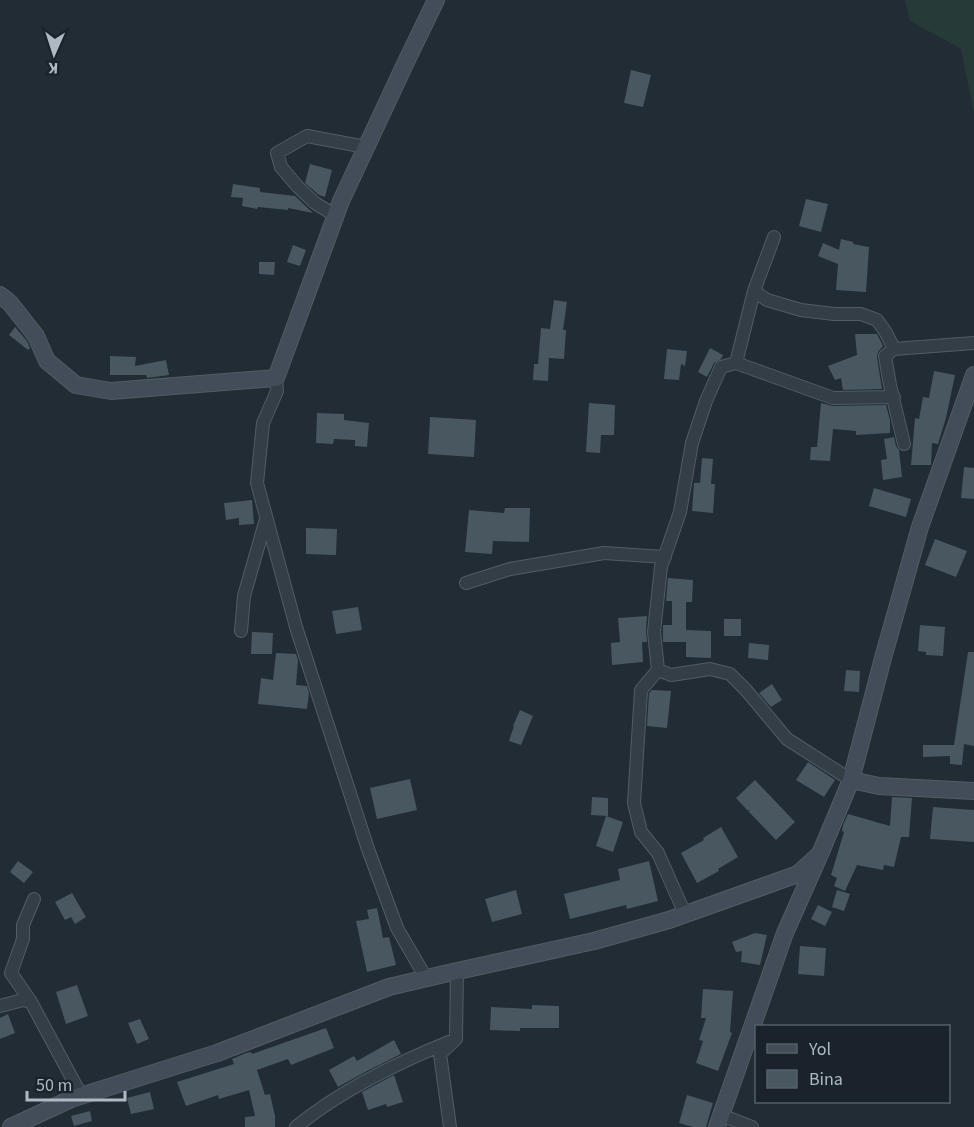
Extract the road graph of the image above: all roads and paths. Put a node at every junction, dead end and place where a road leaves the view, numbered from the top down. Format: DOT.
graph roads {
  1 [pos="436,0"];
  2 [pos="366,147"];
  3 [pos="336,216"];
  4 [pos="774,237"];
  5 [pos="754,291"];
  6 [pos="0,295"];
  7 [pos="974,343"];
  8 [pos="894,349"];
  9 [pos="736,363"];
  10 [pos="974,375"];
  11 [pos="276,378"];
  12 [pos="894,397"];
  13 [pos="904,444"];
  14 [pos="266,518"];
  15 [pos="664,557"];
  16 [pos="466,583"];
  17 [pos="241,631"];
  18 [pos="658,670"];
  19 [pos="850,780"];
  20 [pos="974,791"];
  21 [pos="820,854"];
  22 [pos="34,899"];
  23 [pos="685,914"];
  24 [pos="457,970"];
  25 [pos="426,978"];
  26 [pos="31,1002"];
  27 [pos="0,1006"];
  28 [pos="456,1040"];
  29 [pos="81,1095"];
  30 [pos="719,1121"];
  31 [pos="11,1127"];
  32 [pos="296,1127"];
  33 [pos="450,1127"];
  34 [pos="752,1127"];
  1 -- 2 [label="street"];
  2 -- 3 [label="street"];
  2 -- 3 [label="street"];
  3 -- 11 [label="street"];
  4 -- 5 [label="street"];
  5 -- 8 [label="street"];
  5 -- 9 [label="street"];
  6 -- 11 [label="street"];
  7 -- 8 [label="street"];
  8 -- 12 [label="street"];
  9 -- 12 [label="street"];
  9 -- 15 [label="street"];
  10 -- 19 [label="street"];
  11 -- 14 [label="street"];
  12 -- 13 [label="street"];
  14 -- 17 [label="street"];
  14 -- 25 [label="street"];
  15 -- 16 [label="street"];
  15 -- 18 [label="street"];
  18 -- 19 [label="street"];
  18 -- 23 [label="street"];
  19 -- 20 [label="street"];
  19 -- 21 [label="street"];
  21 -- 23 [label="street"];
  21 -- 30 [label="street"];
  22 -- 26 [label="street"];
  23 -- 24 [label="street"];
  24 -- 25 [label="street"];
  24 -- 28 [label="street"];
  25 -- 29 [label="street"];
  26 -- 27 [label="street"];
  26 -- 29 [label="street"];
  28 -- 32 [label="street"];
  28 -- 33 [label="street"];
  29 -- 31 [label="street"];
  30 -- 34 [label="street"];
}
